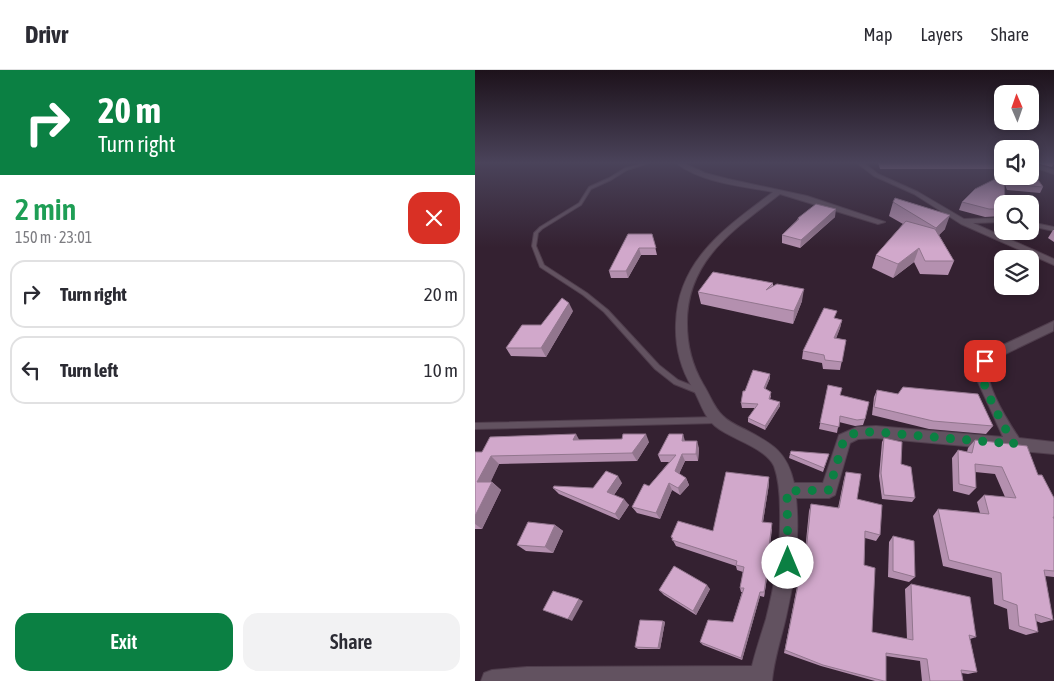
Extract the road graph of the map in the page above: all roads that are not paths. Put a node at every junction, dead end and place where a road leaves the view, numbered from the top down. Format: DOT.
graph roads {
  1 [pos="779,191"];
  2 [pos="588,192"];
  3 [pos="781,192"];
  4 [pos="912,192"];
  5 [pos="994,220"];
  6 [pos="881,222"];
  7 [pos="964,222"];
  8 [pos="1039,226"];
  9 [pos="1054,228"];
  10 [pos="1054,262"];
  11 [pos="1054,325"];
  12 [pos="702,392"];
  13 [pos="718,420"];
  14 [pos="475,426"];
  15 [pos="1014,444"];
  16 [pos="1054,448"];
  17 [pos="787,491"];
  18 [pos="761,679"];
  19 [pos="492,681"];
  1 -- 12 [label="street"];
  2 -- 12 [label="lane"];
  3 -- 6 [label="street"];
  4 -- 7 [label="street"];
  5 -- 7 [label="street"];
  7 -- 10 [label="street"];
  8 -- 9 [label="street"];
  11 -- 15 [label="street"];
  12 -- 13 [label="street"];
  13 -- 14 [label="lane"];
  13 -- 17 [label="street"];
  15 -- 16 [label="street"];
  15 -- 17 [label="street"];
  17 -- 18 [label="street"];
  18 -- 19 [label="street"];
}
